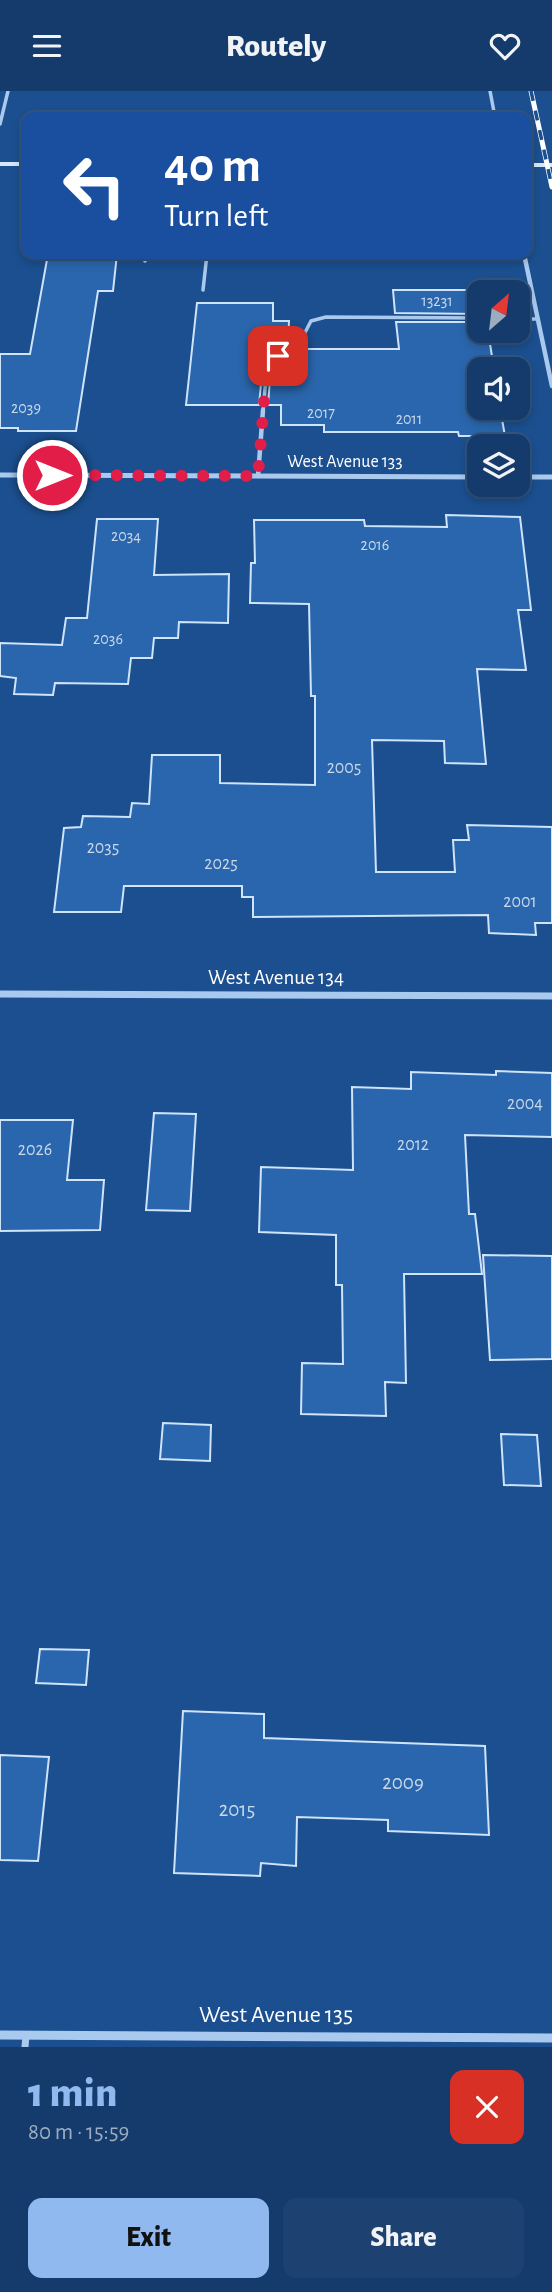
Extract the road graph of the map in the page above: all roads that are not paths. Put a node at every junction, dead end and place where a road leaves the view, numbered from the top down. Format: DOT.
graph roads {
  1 [pos="8,91"];
  2 [pos="490,91"];
  3 [pos="494,112"];
  4 [pos="0,124"];
  5 [pos="0,164"];
  6 [pos="21,164"];
  7 [pos="532,165"];
  8 [pos="552,165"];
  9 [pos="206,259"];
  10 [pos="525,259"];
  11 [pos="203,289"];
  12 [pos="467,319"];
  13 [pos="530,319"];
  14 [pos="538,319"];
  15 [pos="552,386"];
  16 [pos="0,475"];
  17 [pos="258,476"];
  18 [pos="467,477"];
  19 [pos="530,477"];
  20 [pos="552,477"];
  21 [pos="0,993"];
  22 [pos="552,996"];
  23 [pos="0,2035"];
  24 [pos="26,2035"];
  25 [pos="552,2038"];
  26 [pos="24,2047"];
  1 -- 4 [label="lane"];
  2 -- 3 [label="lane"];
  5 -- 6 [label="main road"];
  7 -- 8 [label="main road"];
  9 -- 11 [label="lane"];
  10 -- 14 [label="street"];
  12 -- 17 [label="lane"];
  13 -- 14 [label="lane"];
  14 -- 15 [label="street"];
  16 -- 17 [label="street, West Avenue 133"];
  17 -- 18 [label="street, West Avenue 133"];
  19 -- 20 [label="street"];
  21 -- 22 [label="street, West Avenue 134"];
  23 -- 24 [label="street, West Avenue 135"];
  24 -- 25 [label="street, West Avenue 135"];
  24 -- 26 [label="lane"];
}
